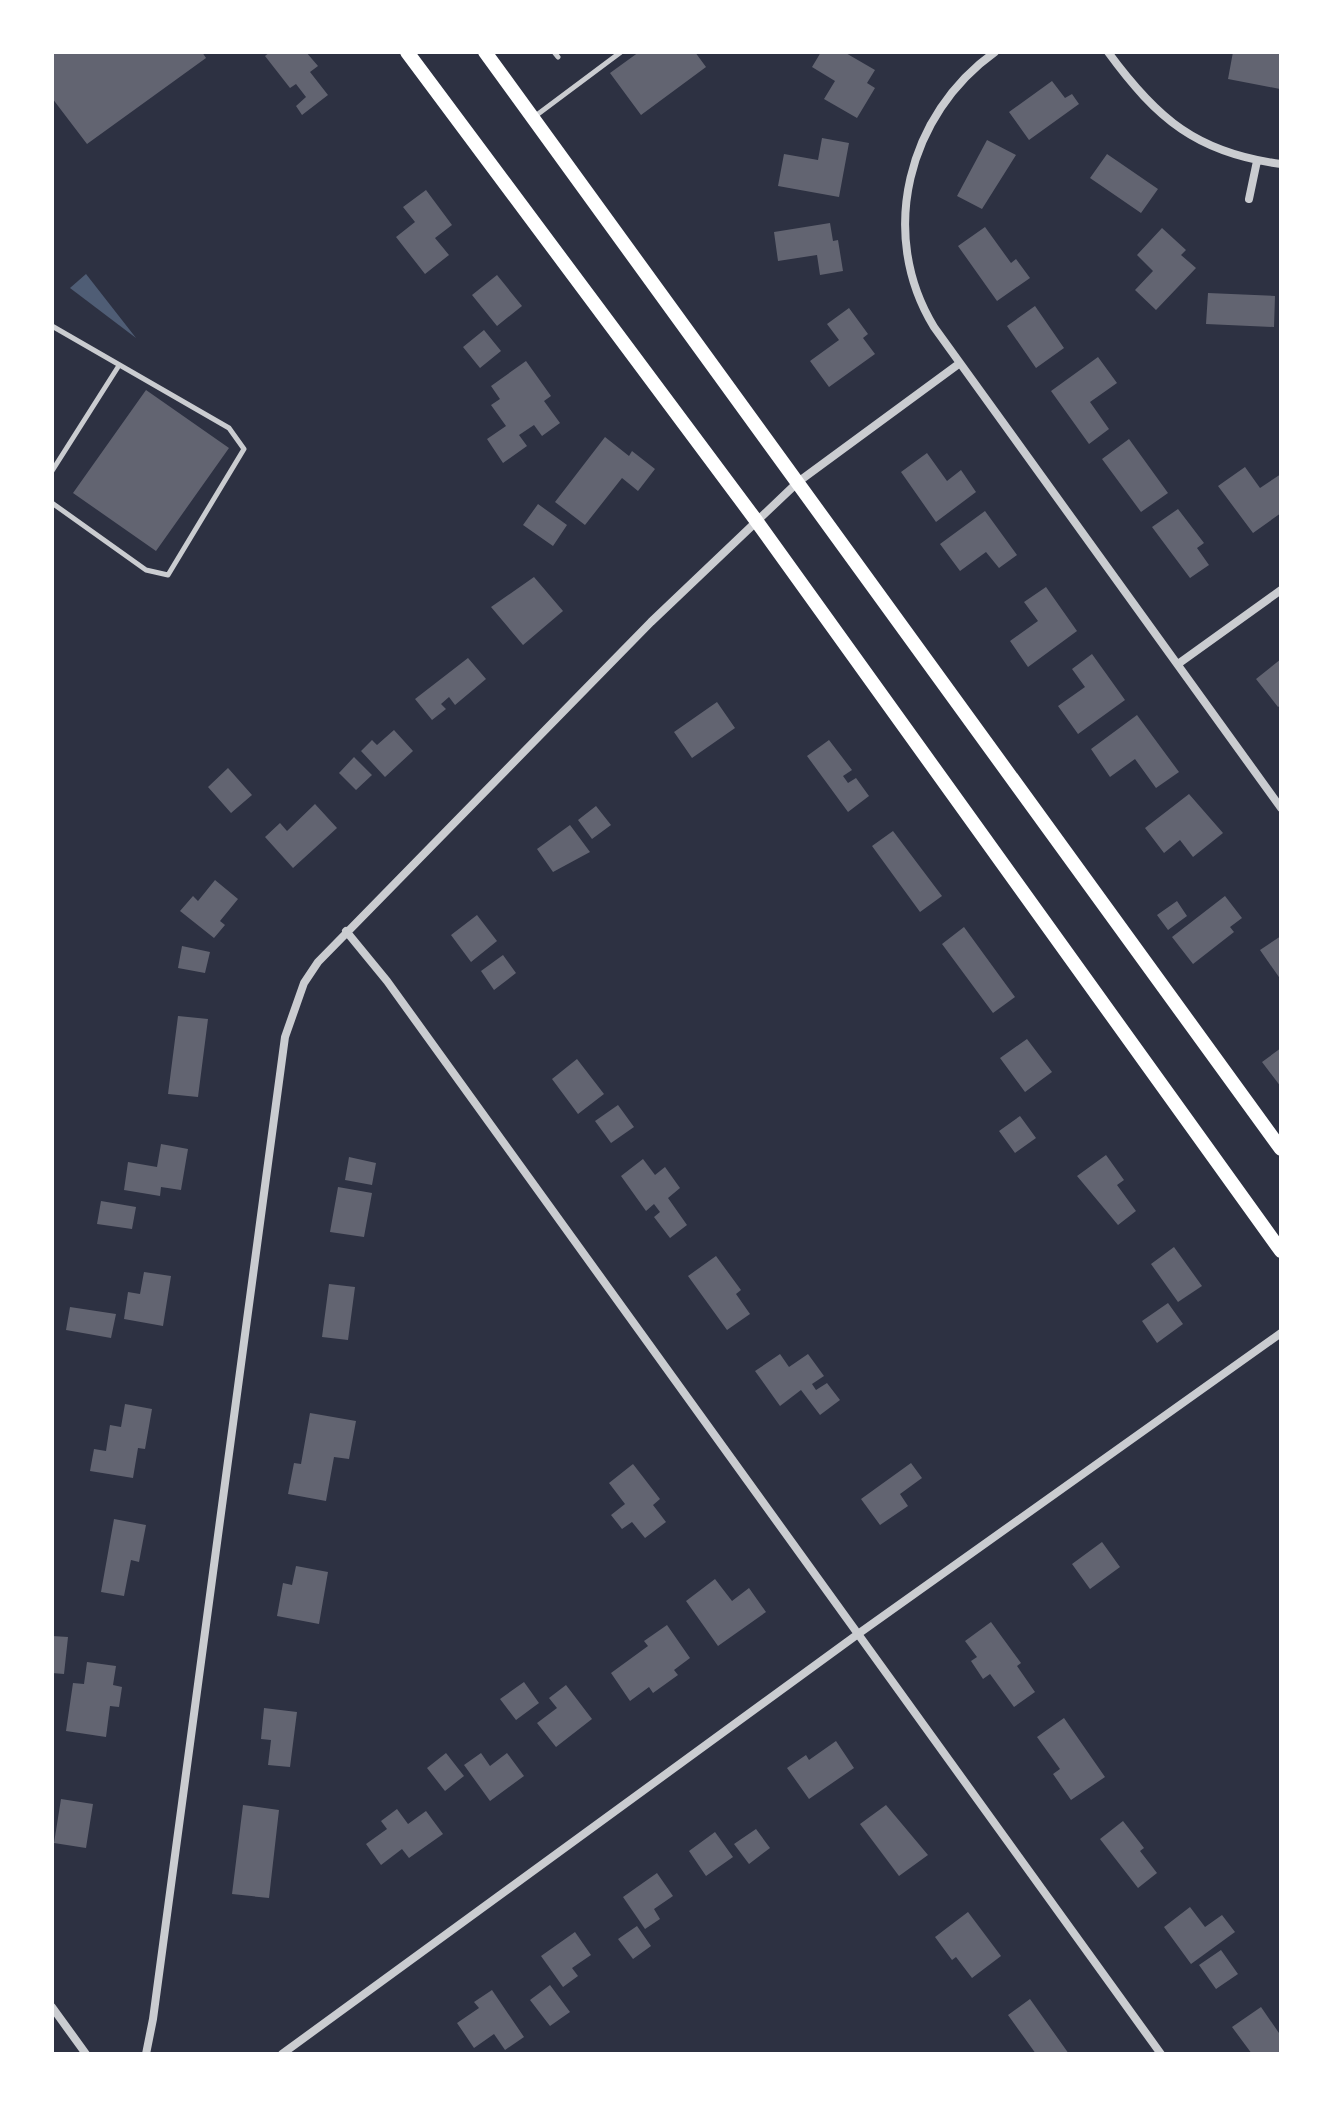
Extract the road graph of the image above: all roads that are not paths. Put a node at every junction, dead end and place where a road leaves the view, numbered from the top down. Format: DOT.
graph roads {
  1 [pos="407,52"];
  2 [pos="485,52"];
  3 [pos="621,52"];
  4 [pos="995,52"];
  5 [pos="1108,52"];
  6 [pos="533,118"];
  7 [pos="1257,161"];
  8 [pos="1281,164"];
  9 [pos="1249,199"];
  10 [pos="52,326"];
  11 [pos="960,363"];
  12 [pos="118,367"];
  13 [pos="52,471"];
  14 [pos="798,482"];
  15 [pos="52,503"];
  16 [pos="755,519"];
  17 [pos="1281,590"];
  18 [pos="1178,664"];
  19 [pos="1281,808"];
  20 [pos="346,931"];
  21 [pos="1281,1149"];
  22 [pos="1281,1251"];
  23 [pos="1281,1333"];
  24 [pos="858,1634"];
  25 [pos="52,2007"];
  26 [pos="86,2054"];
  27 [pos="146,2054"];
  28 [pos="282,2054"];
  29 [pos="1161,2054"];
  1 -- 16 [label="main road"];
  2 -- 6 [label="main road"];
  3 -- 6 [label="lane"];
  4 -- 11 [label="street"];
  5 -- 7 [label="street"];
  6 -- 14 [label="main road"];
  7 -- 8 [label="street"];
  7 -- 9 [label="street"];
  10 -- 12 [label="lane"];
  11 -- 14 [label="street"];
  11 -- 18 [label="street"];
  12 -- 13 [label="lane"];
  12 -- 15 [label="lane"];
  14 -- 16 [label="street"];
  14 -- 21 [label="main road"];
  16 -- 20 [label="street"];
  16 -- 22 [label="main road"];
  17 -- 18 [label="street"];
  18 -- 19 [label="street"];
  20 -- 24 [label="street"];
  20 -- 27 [label="street"];
  23 -- 24 [label="street"];
  24 -- 28 [label="street"];
  24 -- 29 [label="street"];
  25 -- 26 [label="street"];
}
